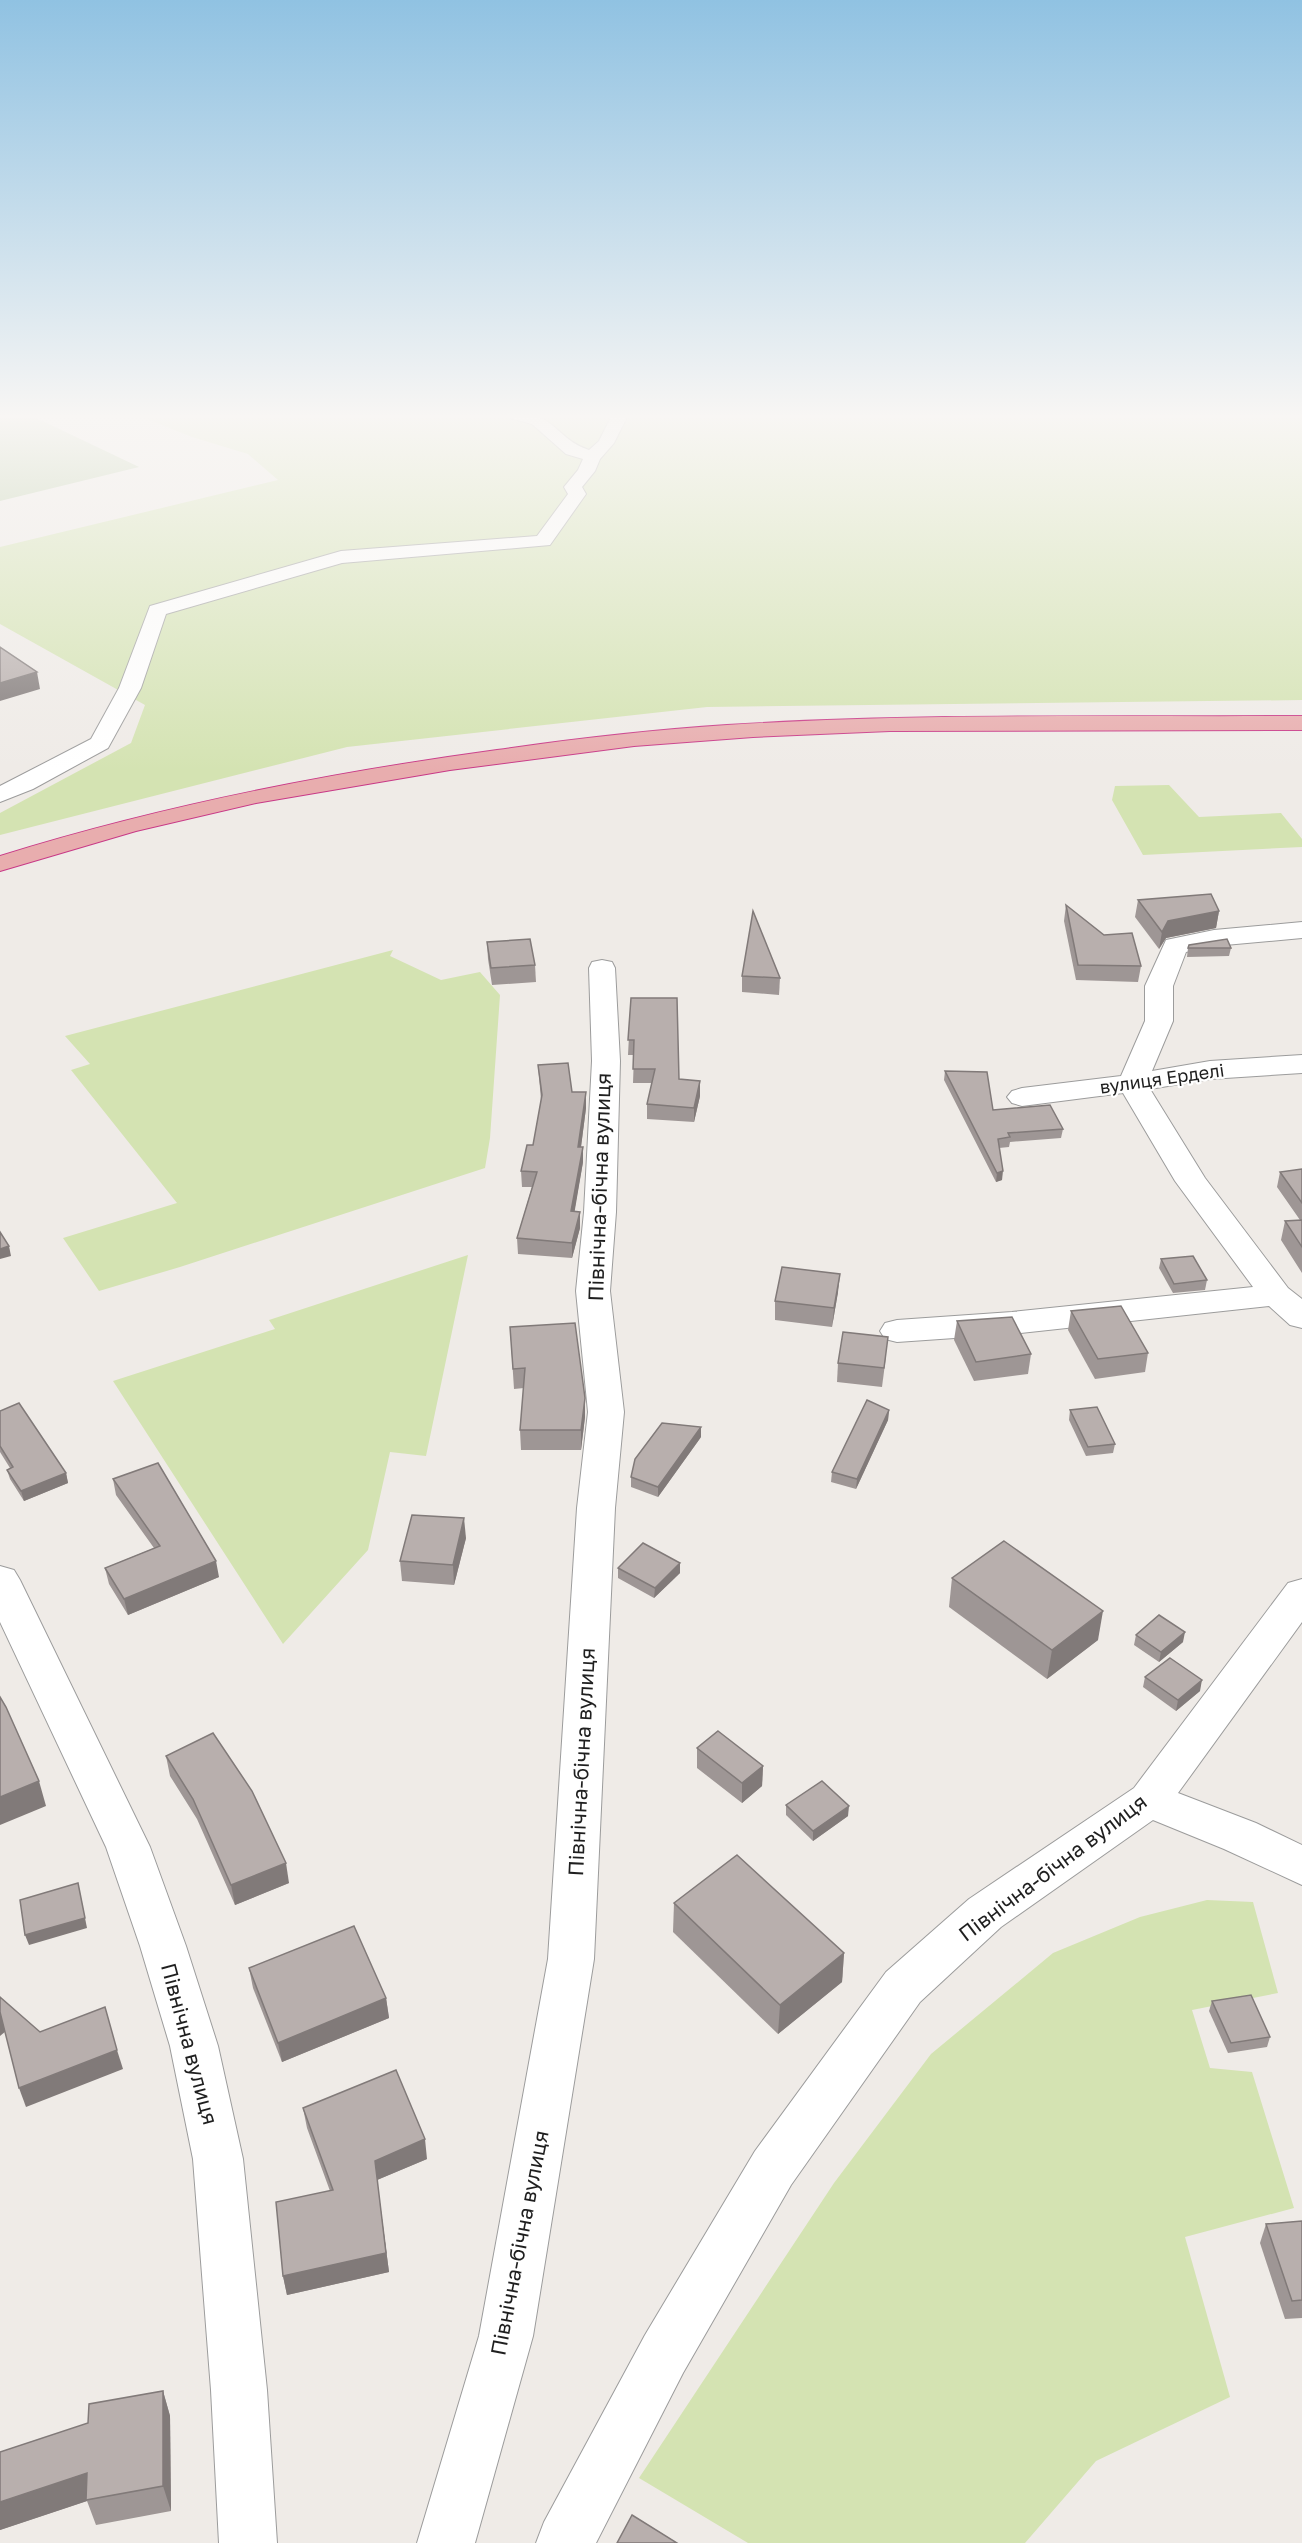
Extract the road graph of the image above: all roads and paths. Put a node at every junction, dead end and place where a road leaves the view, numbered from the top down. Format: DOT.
graph roads {
  1 [pos="548,534"];
  2 [pos="1302,723"];
  3 [pos="0,795"];
  4 [pos="0,864"];
  5 [pos="1302,930"];
  6 [pos="602,968"];
  7 [pos="1302,1064"];
  8 [pos="1132,1083"];
  9 [pos="1022,1097"];
  10 [pos="1276,1296"];
  11 [pos="1302,1317"];
  12 [pos="897,1331"];
  13 [pos="0,1580"];
  14 [pos="1302,1593"];
  15 [pos="1149,1800"];
  16 [pos="1302,1866"];
  17 [pos="248,2543"];
  18 [pos="446,2543"];
  19 [pos="565,2543"];
  1 -- 3 [label="street"];
  2 -- 4 [label="highway"];
  5 -- 8 [label="street"];
  6 -- 18 [label="street, Північна-бічна вулиця"];
  7 -- 8 [label="street, вулиця Ерделі"];
  8 -- 9 [label="street, вулиця Ерделі"];
  8 -- 10 [label="street"];
  10 -- 11 [label="street"];
  10 -- 12 [label="street"];
  13 -- 17 [label="street, Північна вулиця"];
  14 -- 15 [label="street, Північна-бічна вулиця"];
  15 -- 16 [label="street"];
  15 -- 19 [label="street, Північна-бічна вулиця"];
}
